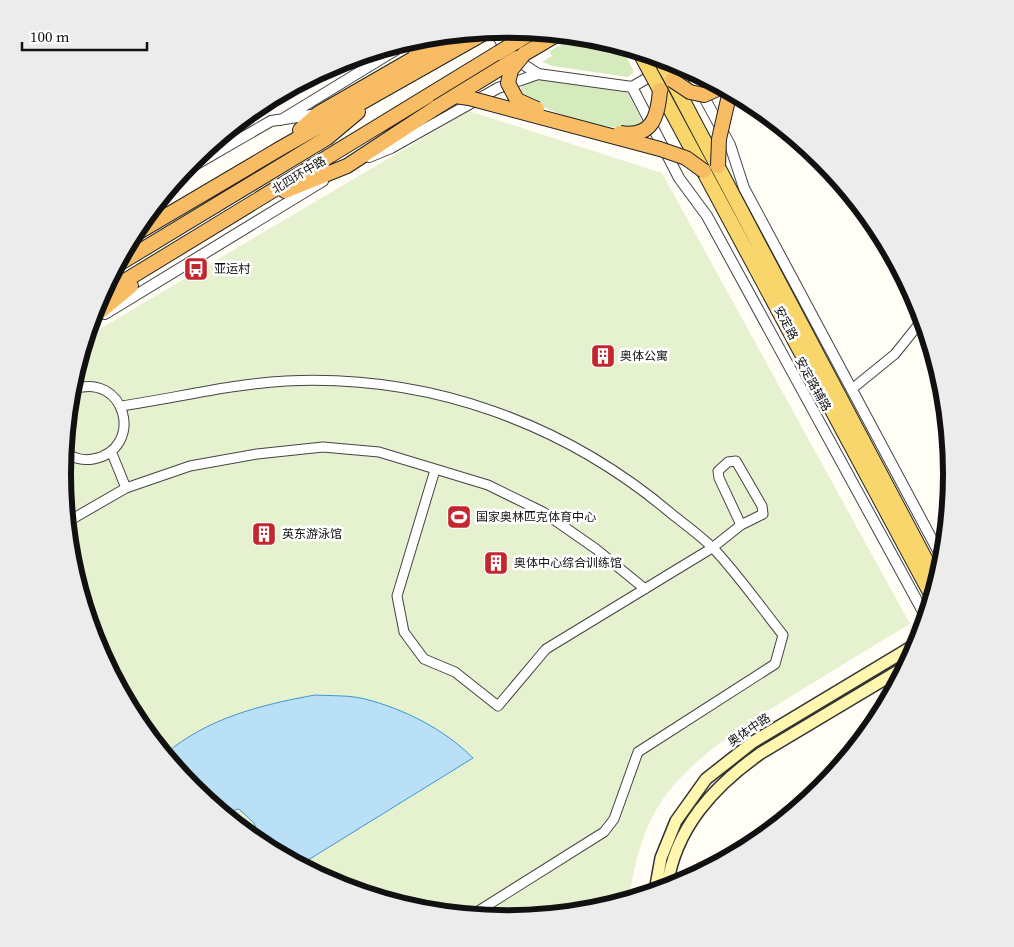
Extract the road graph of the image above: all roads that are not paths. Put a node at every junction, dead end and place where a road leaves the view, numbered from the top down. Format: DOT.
graph roads {
  1 [pos="476,38"];
  2 [pos="495,38"];
  3 [pos="523,38"];
  4 [pos="549,39"];
  5 [pos="441,43"];
  6 [pos="422,46"];
  7 [pos="390,53"];
  8 [pos="524,54"];
  9 [pos="413,59"];
  10 [pos="644,60"];
  11 [pos="665,68"];
  12 [pos="665,68"];
  13 [pos="538,74"];
  14 [pos="672,80"];
  15 [pos="694,80"];
  16 [pos="632,87"];
  17 [pos="385,89"];
  18 [pos="660,90"];
  19 [pos="714,90"];
  20 [pos="455,96"];
  21 [pos="728,98"];
  22 [pos="318,113"];
  23 [pos="281,120"];
  24 [pos="281,148"];
  25 [pos="206,159"];
  26 [pos="347,166"];
  27 [pos="718,166"];
  28 [pos="704,172"];
  29 [pos="247,206"];
  30 [pos="172,212"];
  31 [pos="152,220"];
  32 [pos="147,227"];
  33 [pos="127,259"];
  34 [pos="160,261"];
  35 [pos="112,289"];
  36 [pos="103,309"];
  37 [pos="100,317"];
  38 [pos="917,326"];
  39 [pos="79,387"];
  40 [pos="852,389"];
  41 [pos="121,406"];
  42 [pos="111,451"];
  43 [pos="72,455"];
  44 [pos="435,470"];
  45 [pos="126,488"];
  46 [pos="74,518"];
  47 [pos="741,525"];
  48 [pos="712,548"];
  49 [pos="937,548"];
  50 [pos="932,571"];
  51 [pos="928,588"];
  52 [pos="645,589"];
  53 [pos="922,609"];
  54 [pos="905,651"];
  55 [pos="894,673"];
  56 [pos="669,878"];
  57 [pos="657,882"];
  58 [pos="481,909"];
  1 -- 17 [label="highway"];
  2 -- 13 [label="street"];
  3 -- 29 [label="highway, 北四环中路, bridge"];
  4 -- 8 [label="highway"];
  5 -- 9 [label="highway"];
  6 -- 9 [label="highway"];
  7 -- 23 [label="street"];
  8 -- 18 [label="highway, bridge"];
  8 -- 20 [label="highway, bridge"];
  9 -- 22 [label="highway"];
  10 -- 18 [label="main road, 安定路, bridge"];
  11 -- 14 [label="main road, 安定路, bridge"];
  12 -- 16 [label="street"];
  13 -- 16 [label="street"];
  13 -- 26 [label="street, 北四环中路"];
  14 -- 19 [label="highway, bridge"];
  14 -- 27 [label="main road, 安定路, bridge"];
  15 -- 40 [label="street"];
  16 -- 53 [label="street, 安定路辅路"];
  17 -- 24 [label="highway"];
  17 -- 33 [label="highway"];
  18 -- 28 [label="main road, 安定路, bridge"];
  20 -- 26 [label="highway, bridge"];
  20 -- 28 [label="highway, bridge"];
  21 -- 27 [label="highway, bridge"];
  22 -- 23 [label="street"];
  22 -- 24 [label="highway"];
  23 -- 25 [label="street"];
  24 -- 30 [label="highway"];
  26 -- 29 [label="highway"];
  26 -- 37 [label="street, 北四环中路"];
  27 -- 50 [label="main road, 安定路"];
  28 -- 51 [label="main road, 安定路"];
  29 -- 34 [label="highway, 北四环中路"];
  30 -- 31 [label="highway"];
  30 -- 32 [label="highway"];
  34 -- 35 [label="highway, 北四环中路"];
  34 -- 36 [label="highway"];
  38 -- 40 [label="street"];
  39 -- 41 [label="street"];
  40 -- 49 [label="street"];
  41 -- 42 [label="street"];
  41 -- 48 [label="street"];
  42 -- 43 [label="street"];
  42 -- 45 [label="street"];
  44 -- 45 [label="street"];
  44 -- 52 [label="street"];
  44 -- 52 [label="street"];
  45 -- 46 [label="street"];
  47 -- 47 [label="street"];
  47 -- 48 [label="street"];
  48 -- 52 [label="street"];
  48 -- 58 [label="street"];
  54 -- 57 [label="main road, 奥体中路"];
  55 -- 56 [label="main road, 奥体中路"];
}
